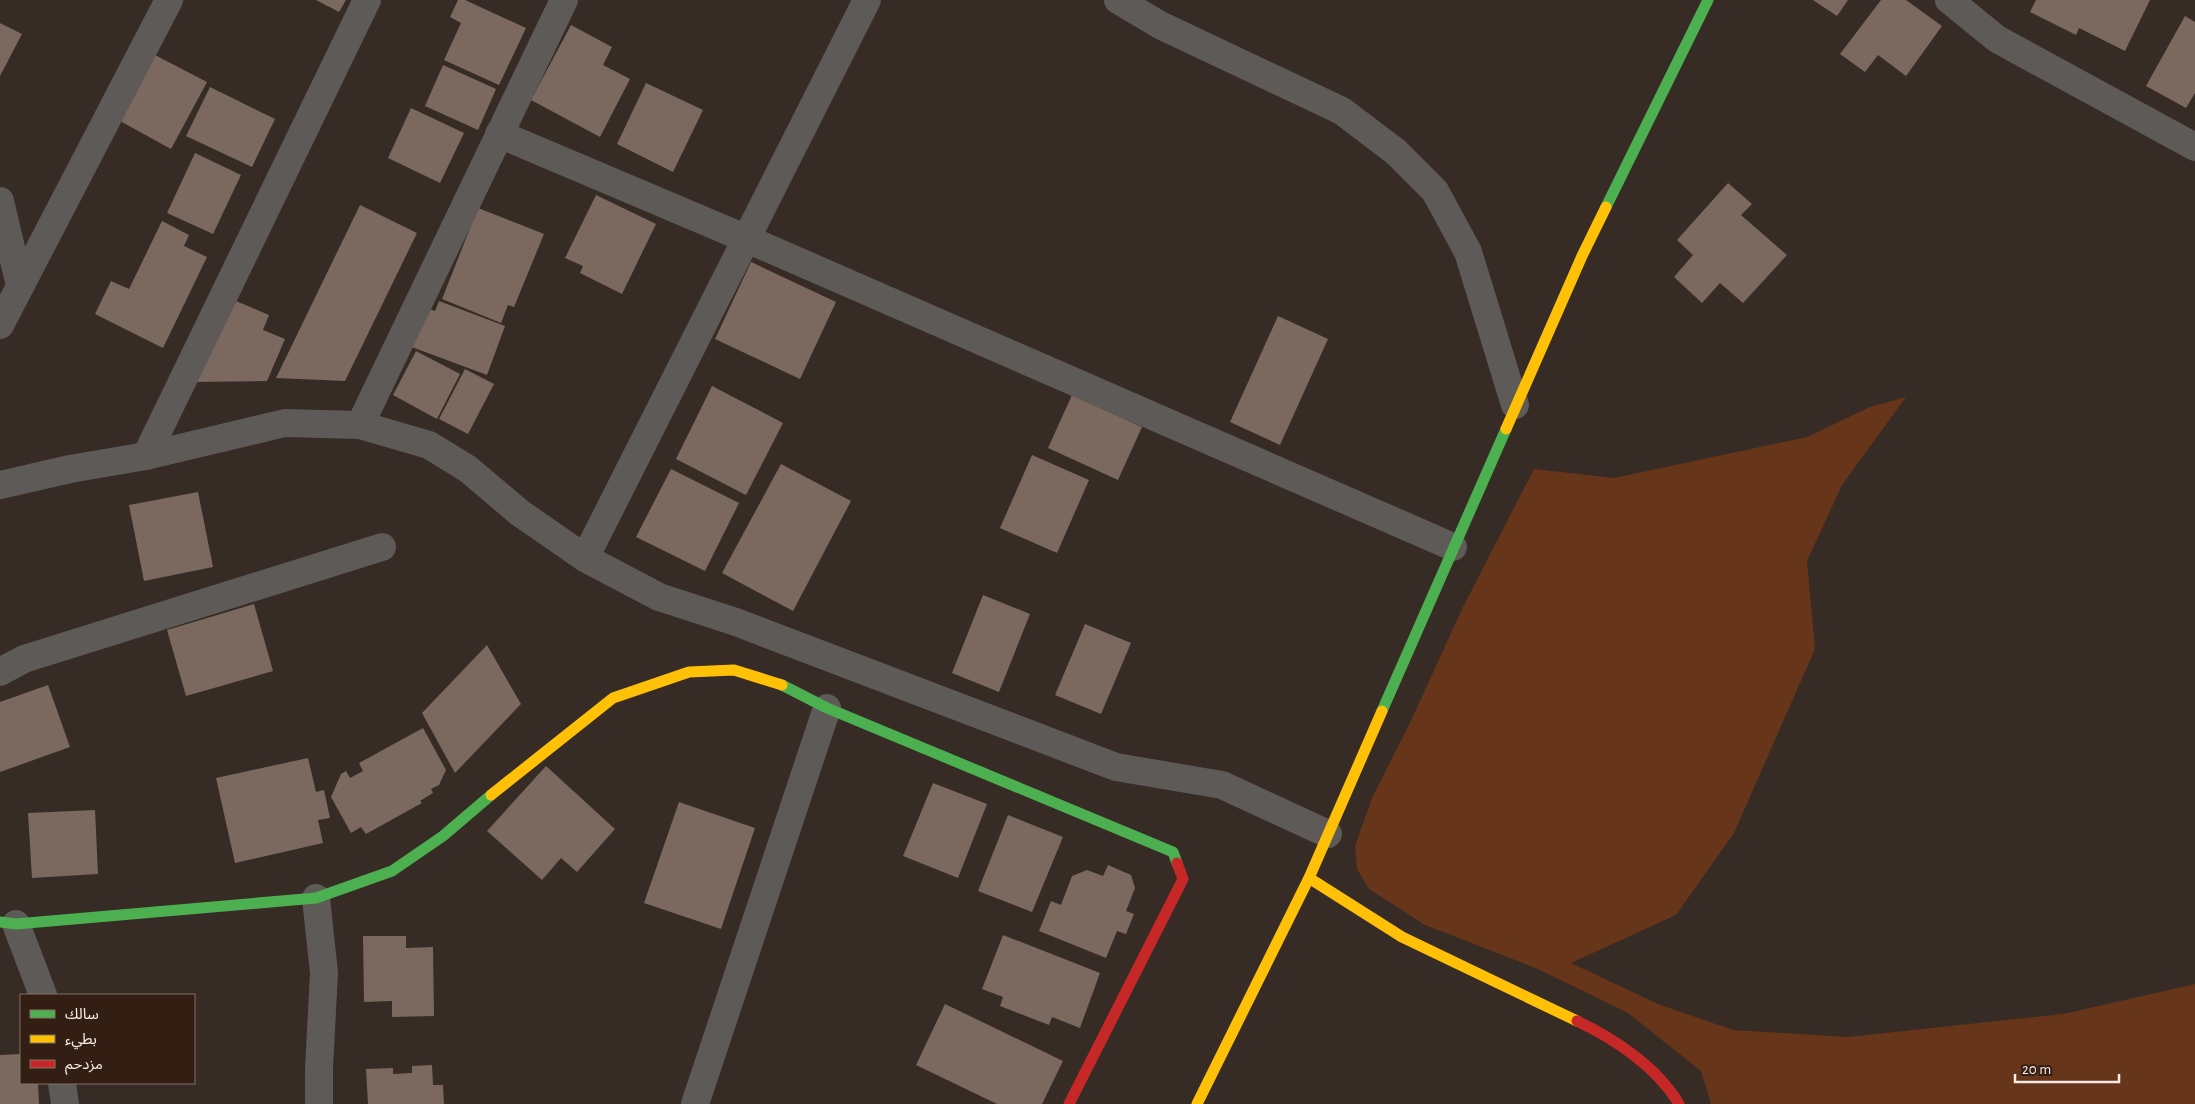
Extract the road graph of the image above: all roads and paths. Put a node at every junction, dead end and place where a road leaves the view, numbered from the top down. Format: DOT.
graph roads {
  1 [pos="169,0"];
  2 [pos="367,0"];
  3 [pos="564,0"];
  4 [pos="867,0"];
  5 [pos="1118,0"];
  6 [pos="1708,0"];
  7 [pos="1949,0"];
  8 [pos="499,134"];
  9 [pos="2195,147"];
  10 [pos="0,201"];
  11 [pos="747,238"];
  12 [pos="20,286"];
  13 [pos="0,325"];
  14 [pos="1515,405"];
  15 [pos="360,425"];
  16 [pos="146,456"];
  17 [pos="0,485"];
  18 [pos="382,547"];
  19 [pos="1453,547"];
  20 [pos="586,558"];
  21 [pos="0,672"];
  22 [pos="827,708"];
  23 [pos="1328,834"];
  24 [pos="1309,878"];
  25 [pos="316,898"];
  26 [pos="8,923"];
  27 [pos="42,994"];
  28 [pos="62,1084"];
  29 [pos="65,1104"];
  30 [pos="319,1104"];
  31 [pos="695,1104"];
  32 [pos="1068,1104"];
  33 [pos="1198,1104"];
  34 [pos="1679,1104"];
  1 -- 12 [label="street"];
  2 -- 16 [label="street"];
  3 -- 8 [label="street"];
  4 -- 11 [label="street"];
  5 -- 14 [label="street"];
  6 -- 14 [label="street"];
  7 -- 9 [label="street"];
  8 -- 11 [label="street"];
  8 -- 15 [label="street"];
  10 -- 12 [label="street"];
  11 -- 19 [label="street"];
  11 -- 20 [label="street"];
  12 -- 13 [label="street"];
  14 -- 19 [label="street"];
  15 -- 16 [label="street"];
  15 -- 20 [label="street"];
  16 -- 17 [label="street"];
  18 -- 21 [label="street"];
  19 -- 23 [label="street"];
  20 -- 23 [label="street"];
  22 -- 25 [label="street"];
  22 -- 31 [label="street"];
  22 -- 32 [label="street"];
  23 -- 24 [label="street"];
  24 -- 33 [label="street"];
  24 -- 34 [label="street"];
  25 -- 26 [label="street"];
  25 -- 30 [label="street"];
  26 -- 27 [label="street"];
  28 -- 29 [label="street"];
}
